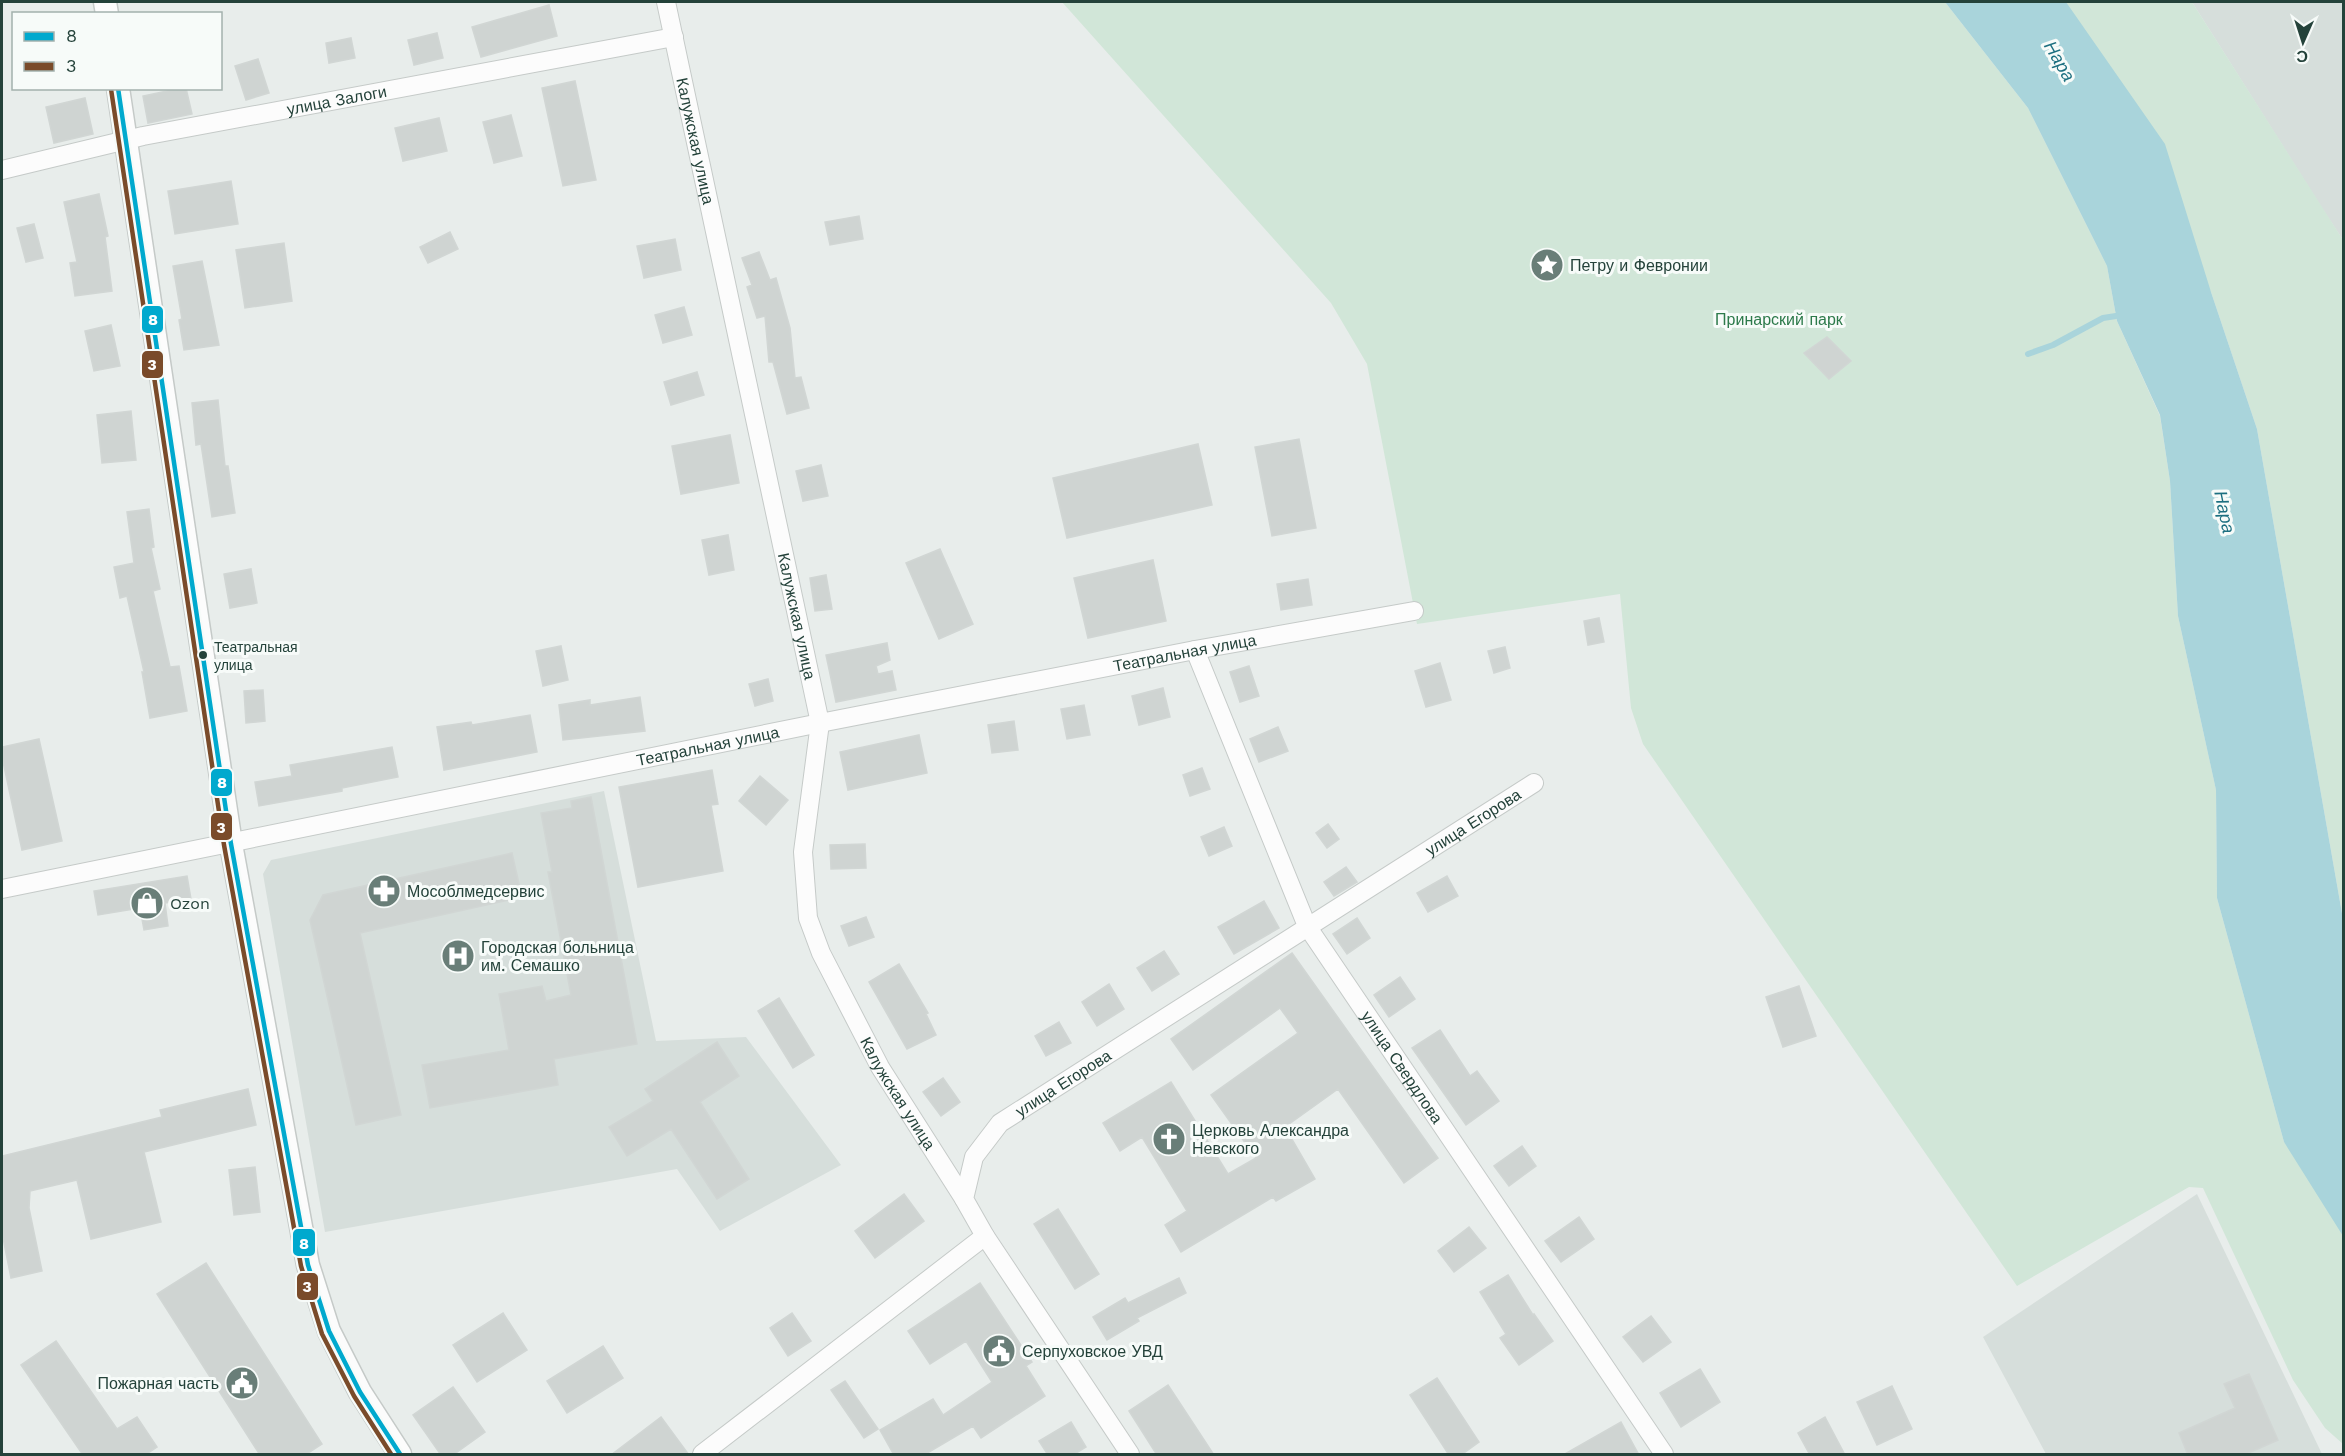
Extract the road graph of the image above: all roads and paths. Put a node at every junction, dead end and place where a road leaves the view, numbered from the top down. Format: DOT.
graph roads {
  1 [pos="666,2"];
  2 [pos="675,37"];
  3 [pos="118,90"];
  4 [pos="126,139"];
  5 [pos="2,170"];
  6 [pos="1414,611"];
  7 [pos="1195,650"];
  8 [pos="820,723"];
  9 [pos="1534,783"];
  10 [pos="231,844"];
  11 [pos="2,889"];
  12 [pos="1307,926"];
  13 [pos="964,1199"];
  14 [pos="985,1236"];
  15 [pos="400,1455"];
  16 [pos="702,1455"];
  17 [pos="1130,1455"];
  18 [pos="1664,1455"];
  1 -- 2 [label="street, Калужская улица"];
  2 -- 4 [label="street, улица Залоги"];
  2 -- 8 [label="street, Калужская улица"];
  3 -- 4 [label="street"];
  4 -- 5 [label="street, улица Залоги"];
  4 -- 10 [label="street"];
  6 -- 7 [label="street, Театральная улица"];
  7 -- 8 [label="street, Театральная улица"];
  7 -- 12 [label="street, улица Свердлова"];
  8 -- 10 [label="street, Театральная улица"];
  8 -- 13 [label="street, Калужская улица"];
  9 -- 12 [label="street, улица Егорова"];
  10 -- 11 [label="street, Театральная улица"];
  10 -- 15 [label="street"];
  12 -- 13 [label="street, улица Егорова"];
  12 -- 18 [label="street, улица Свердлова"];
  13 -- 14 [label="street"];
  14 -- 16 [label="street"];
  14 -- 17 [label="street"];
}
